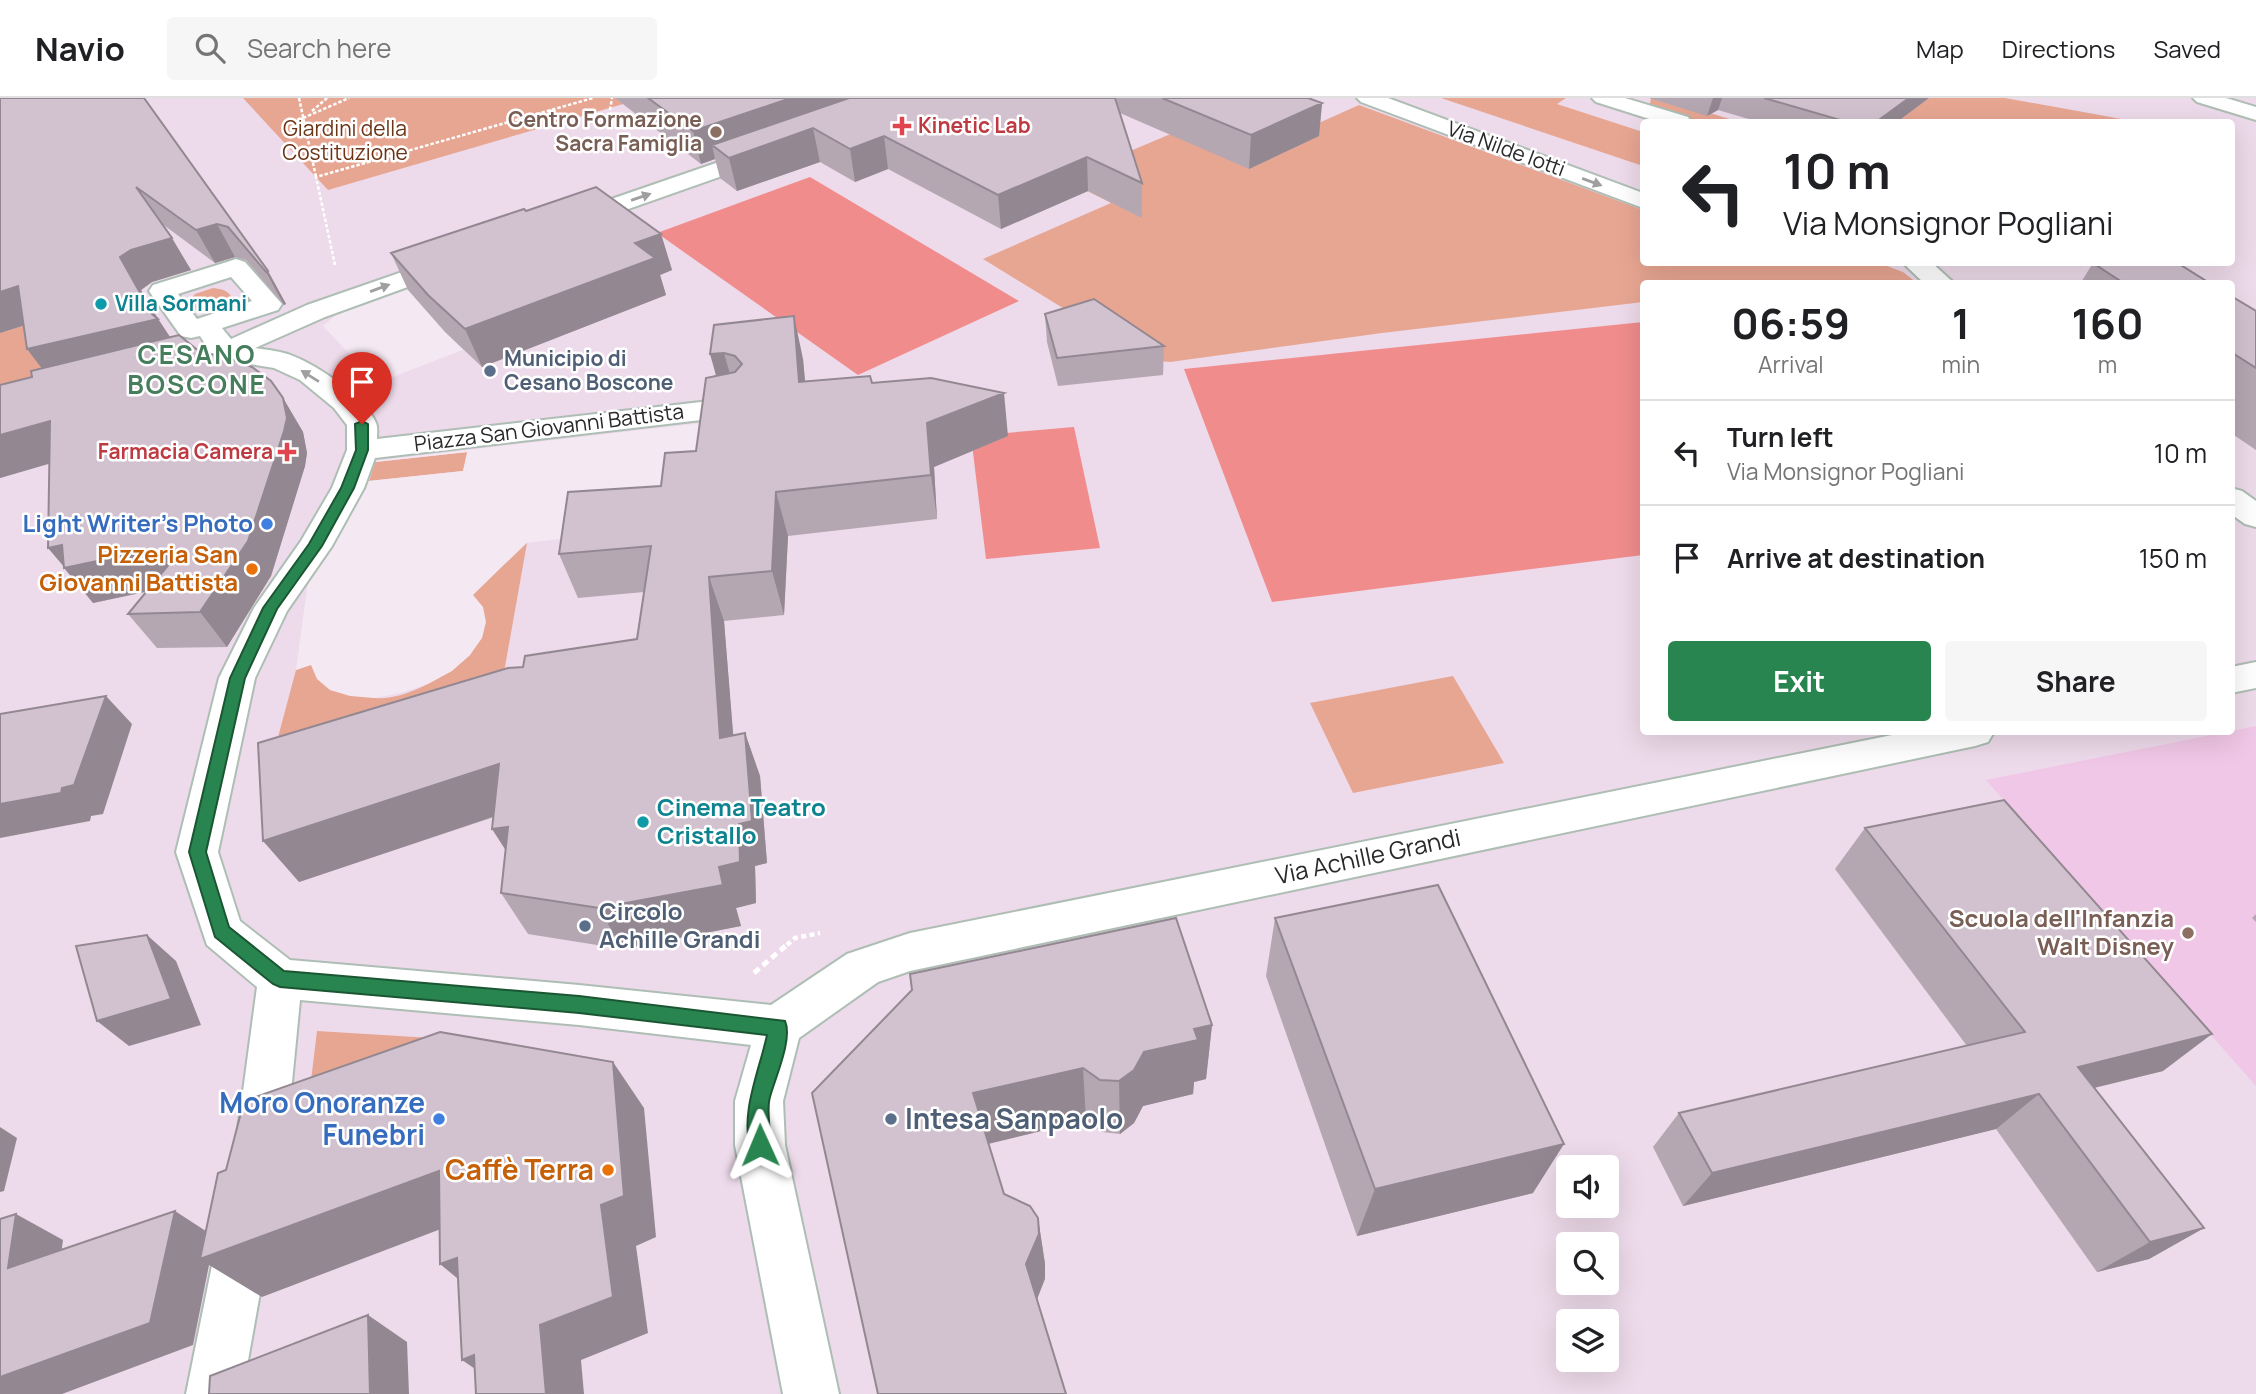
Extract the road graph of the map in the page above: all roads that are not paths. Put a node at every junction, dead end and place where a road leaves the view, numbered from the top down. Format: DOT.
graph roads {
  1 [pos="1368,98"];
  2 [pos="1603,98"];
  3 [pos="2204,98"];
  4 [pos="2256,114"];
  5 [pos="1670,119"];
  6 [pos="790,144"];
  7 [pos="1640,200"];
  8 [pos="545,231"];
  9 [pos="473,255"];
  10 [pos="1919,266"];
  11 [pos="1937,280"];
  12 [pos="736,407"];
  13 [pos="362,450"];
  14 [pos="2235,501"];
  15 [pos="2256,517"];
  16 [pos="2256,675"];
  17 [pos="2235,679"];
  18 [pos="1960,735"];
  19 [pos="280,979"];
  20 [pos="778,1027"];
  21 [pos="205,1390"];
  22 [pos="811,1394"];
  1 -- 7 [label="street, Via Nilde Iotti, one-way"];
  2 -- 5 [label="street"];
  3 -- 4 [label="street"];
  8 -- 6 [label="street, one-way"];
  13 -- 9 [label="street, one-way"];
  10 -- 11 [label="street"];
  12 -- 13 [label="street, Piazza San Giovanni Battista"];
  13 -- 19 [label="street"];
  14 -- 15 [label="street"];
  16 -- 17 [label="street"];
  18 -- 20 [label="street, Via Achille Grandi"];
  19 -- 20 [label="street"];
  19 -- 21 [label="street"];
  20 -- 22 [label="street"];
}
